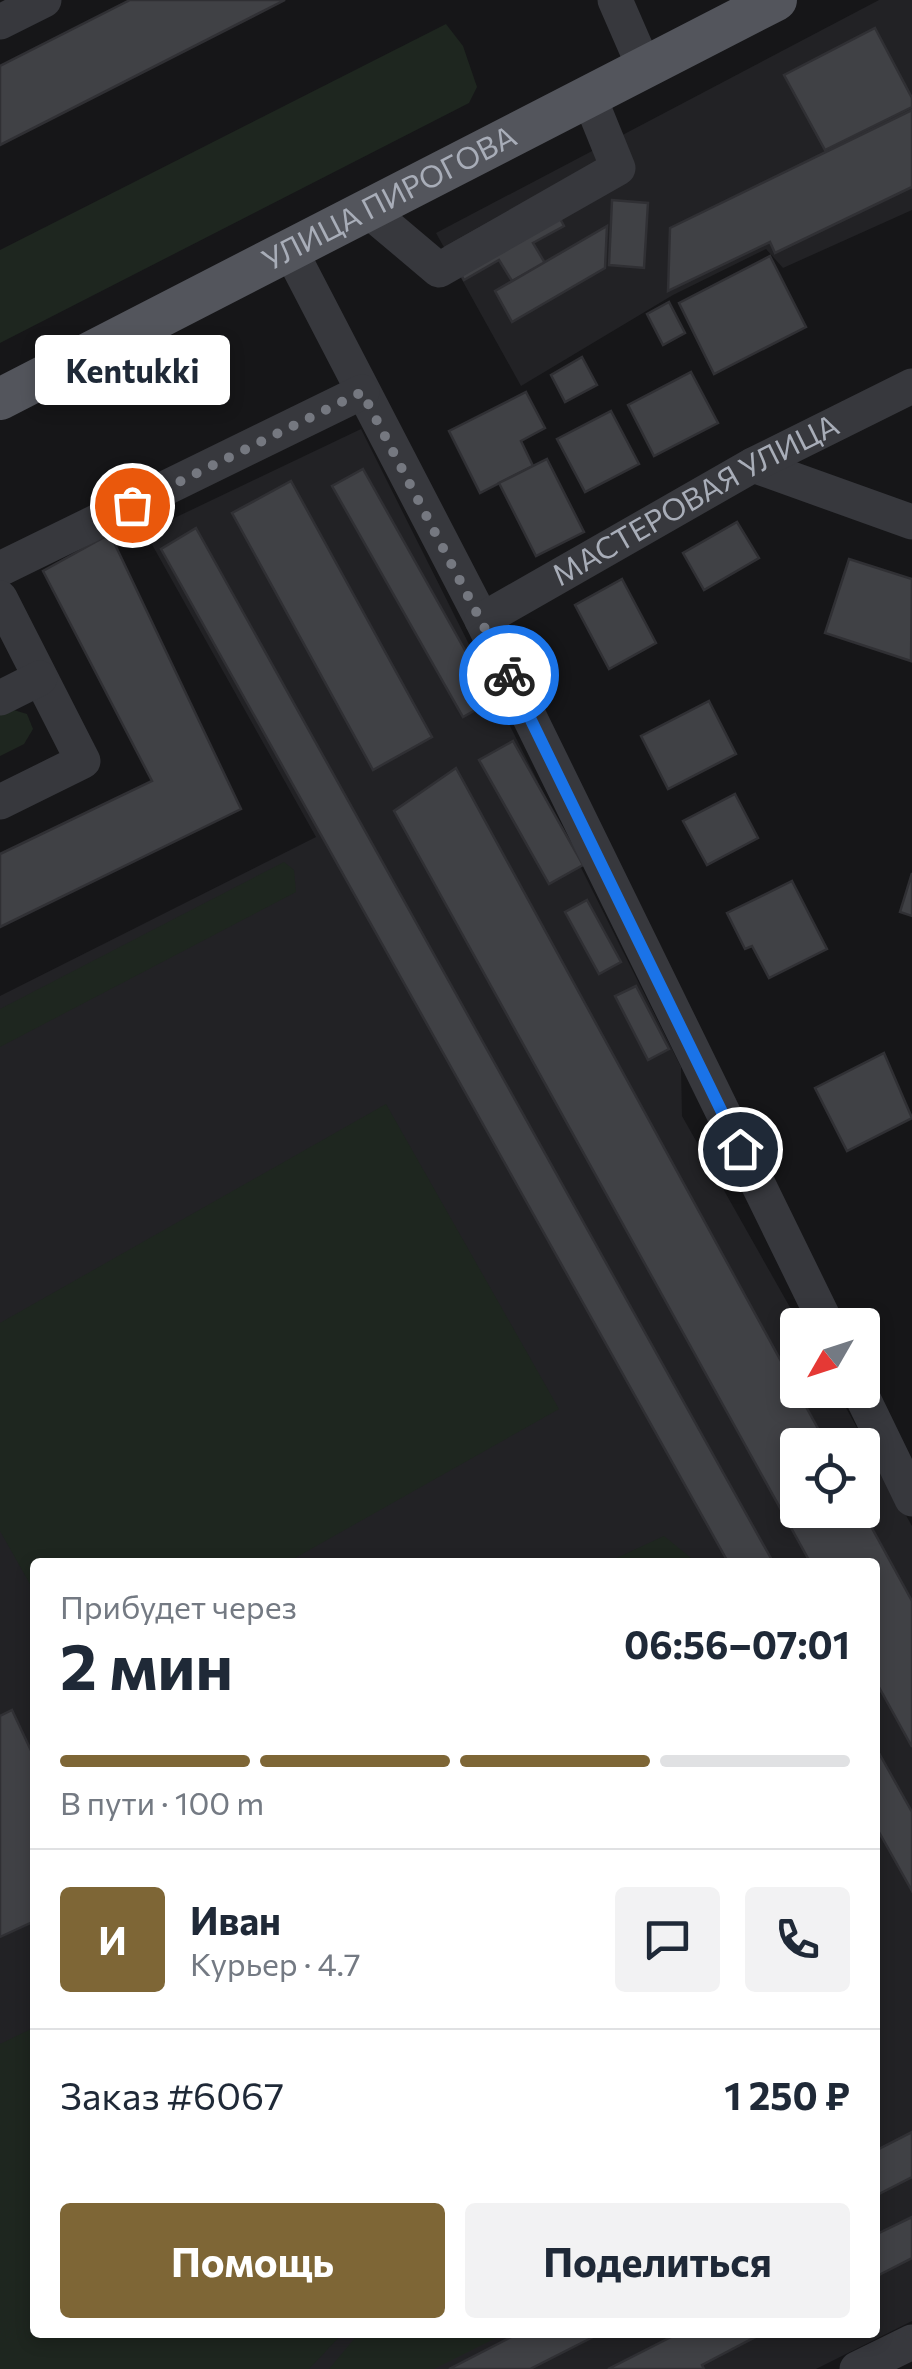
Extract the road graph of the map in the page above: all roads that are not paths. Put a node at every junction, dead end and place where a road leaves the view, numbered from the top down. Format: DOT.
graph roads {
  1 [pos="44,0"];
  2 [pos="615,0"];
  3 [pos="776,0"];
  4 [pos="0,22"];
  5 [pos="644,69"];
  6 [pos="590,99"];
  7 [pos="369,211"];
  8 [pos="290,250"];
  9 [pos="912,386"];
  10 [pos="362,392"];
  11 [pos="0,400"];
  12 [pos="752,466"];
  13 [pos="912,522"];
  14 [pos="0,569"];
  15 [pos="0,598"];
  16 [pos="482,620"];
  17 [pos="40,678"];
  18 [pos="0,698"];
  19 [pos="0,802"];
  20 [pos="819,1308"];
  21 [pos="868,1408"];
  22 [pos="912,1499"];
  23 [pos="912,2342"];
  24 [pos="857,2369"];
  1 -- 4 [label="street"];
  2 -- 5 [label="street"];
  3 -- 5 [label="main road, УЛИЦА ПИРОГОВА"];
  5 -- 6 [label="main road, УЛИЦА ПИРОГОВА"];
  6 -- 7 [label="main road, УЛИЦА ПИРОГОВА"];
  6 -- 7 [label="street"];
  7 -- 8 [label="main road, УЛИЦА ПИРОГОВА"];
  8 -- 10 [label="street"];
  8 -- 11 [label="main road, УЛИЦА ПИРОГОВА"];
  9 -- 12 [label="street, МАСТЕРОВАЯ УЛИЦА"];
  10 -- 14 [label="street"];
  10 -- 16 [label="street"];
  12 -- 13 [label="street"];
  12 -- 16 [label="street, МАСТЕРОВАЯ УЛИЦА"];
  15 -- 17 [label="street"];
  16 -- 20 [label="street"];
  17 -- 18 [label="street"];
  17 -- 19 [label="street"];
  21 -- 22 [label="street"];
  23 -- 24 [label="street"];
}
